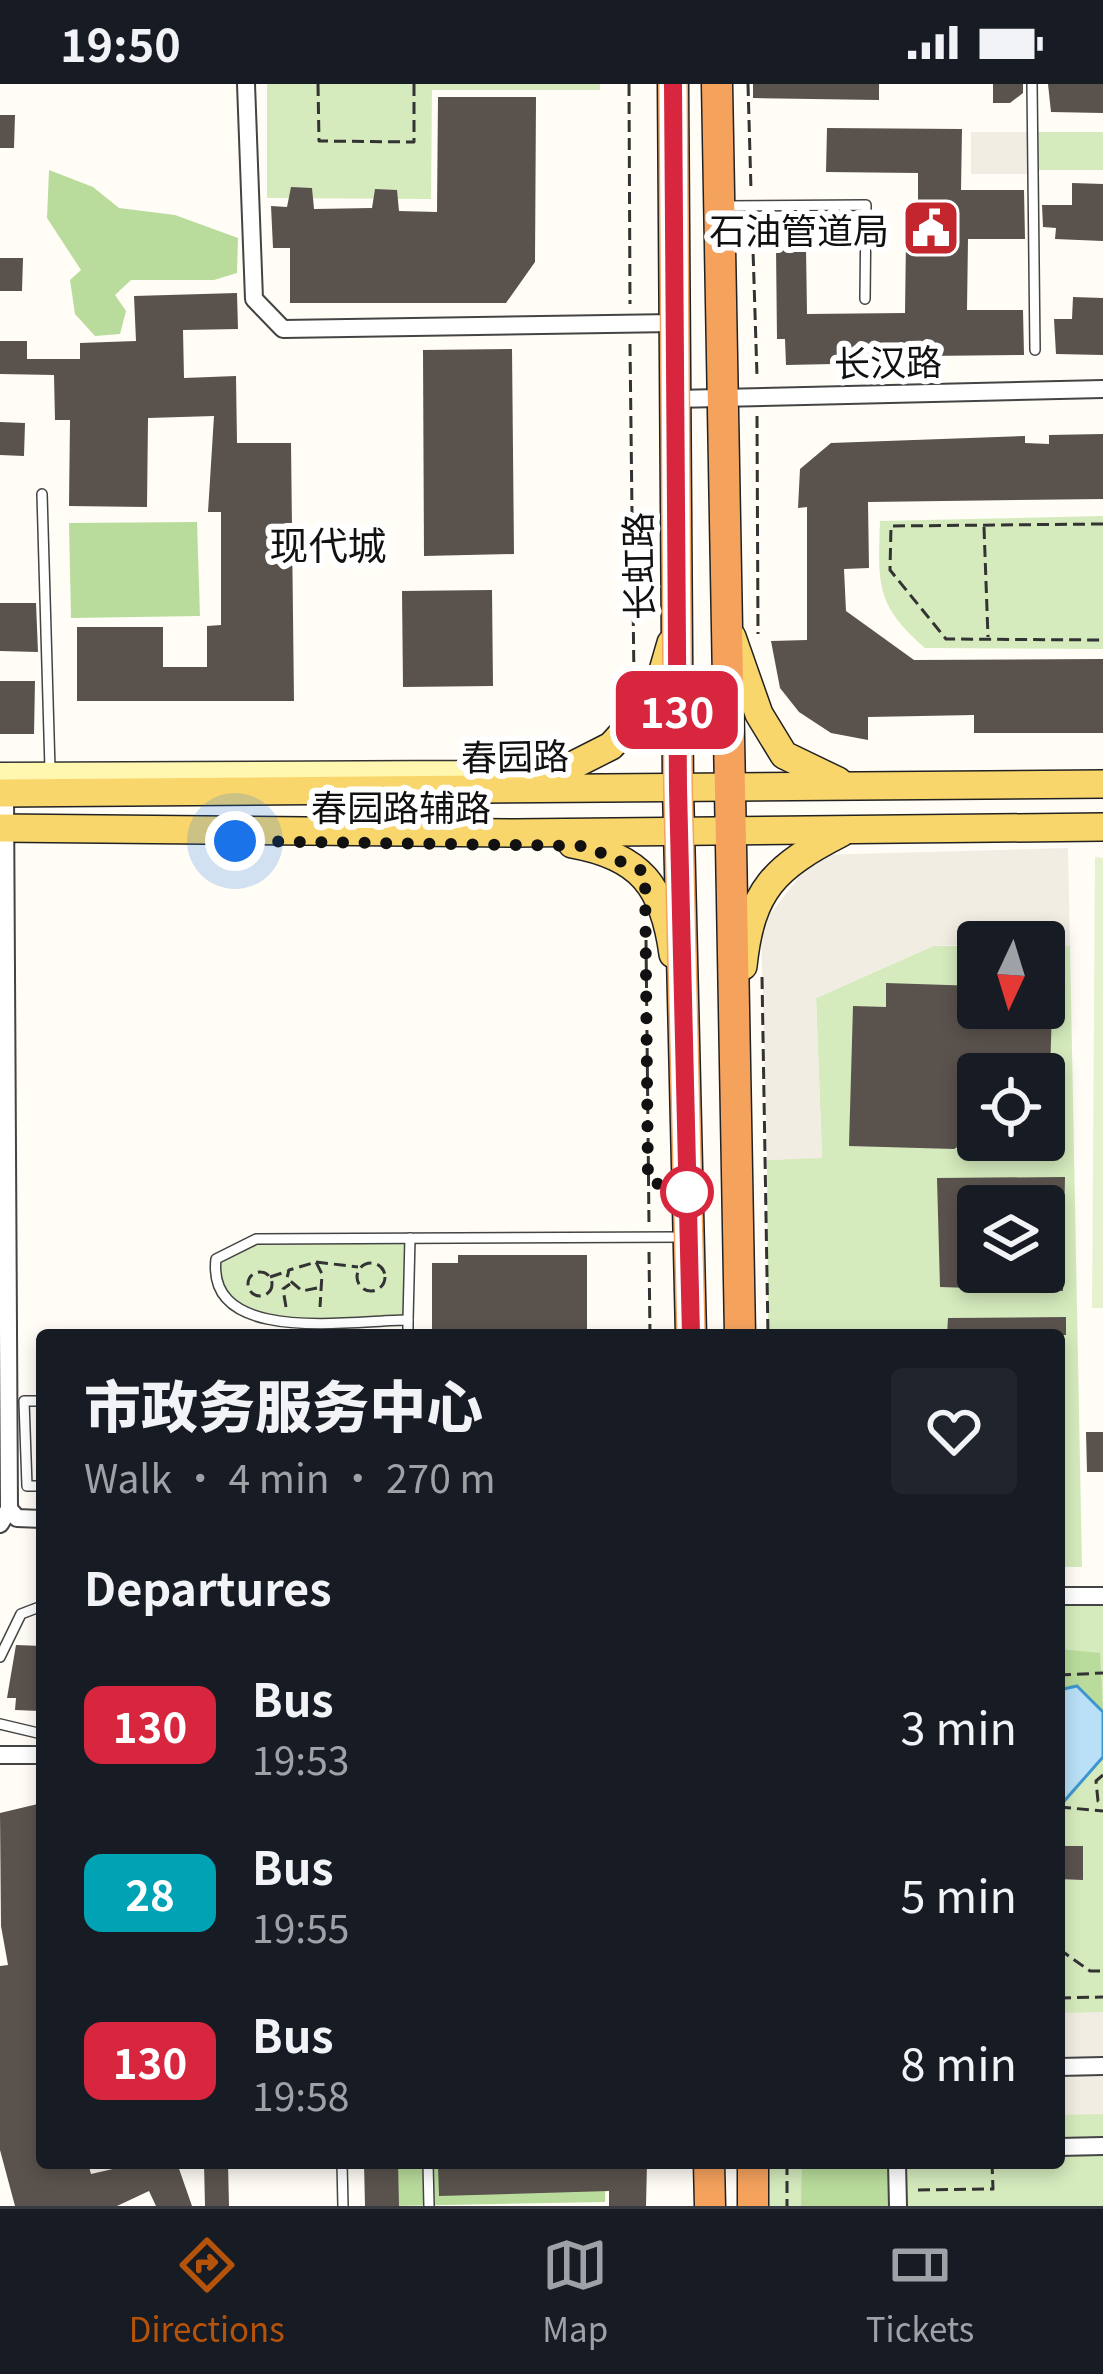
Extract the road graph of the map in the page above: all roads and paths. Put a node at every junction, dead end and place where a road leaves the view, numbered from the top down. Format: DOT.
graph roads {
  1 [pos="246,84"];
  2 [pos="318,84"];
  3 [pos="414,84"];
  4 [pos="629,84"];
  5 [pos="673,84"];
  6 [pos="717,84"];
  7 [pos="1032,84"];
  8 [pos="720,207"];
  9 [pos="866,299"];
  10 [pos="674,323"];
  11 [pos="630,324"];
  12 [pos="1035,350"];
  13 [pos="1103,388"];
  14 [pos="725,396"];
  15 [pos="674,400"];
  16 [pos="42,494"];
  17 [pos="1103,524"];
  18 [pos="984,525"];
  19 [pos="676,627"];
  20 [pos="729,630"];
  21 [pos="988,639"];
  22 [pos="1103,640"];
  23 [pos="634,721"];
  24 [pos="574,764"];
  25 [pos="50,775"];
  26 [pos="1103,784"];
  27 [pos="732,785"];
  28 [pos="847,786"];
  29 [pos="2,787"];
  30 [pos="678,788"];
  31 [pos="523,790"];
  32 [pos="1103,827"];
  33 [pos="847,830"];
  34 [pos="733,831"];
  35 [pos="679,832"];
  36 [pos="515,833"];
  37 [pos="1,834"];
  38 [pos="585,846"];
  39 [pos="645,920"];
  40 [pos="762,972"];
  41 [pos="683,1035"];
  42 [pos="735,1036"];
  43 [pos="649,1237"];
  44 [pos="688,1237"];
  45 [pos="410,1238"];
  46 [pos="316,1262"];
  47 [pos="360,1268"];
  48 [pos="289,1270"];
  49 [pos="270,1277"];
  50 [pos="291,1283"];
  51 [pos="317,1288"];
  52 [pos="408,1320"];
  53 [pos="273,1321"];
  54 [pos="320,1321"];
  55 [pos="408,1329"];
  56 [pos="650,1329"];
  57 [pos="691,1329"];
  58 [pos="740,1329"];
  59 [pos="768,1329"];
  60 [pos="36,1401"];
  61 [pos="36,1486"];
  62 [pos="5,1517"];
  63 [pos="36,1519"];
  64 [pos="1065,1596"];
  65 [pos="1103,1596"];
  66 [pos="36,1608"];
  67 [pos="0,1657"];
  68 [pos="1103,1672"];
  69 [pos="1065,1675"];
  70 [pos="0,1724"];
  71 [pos="36,1733"];
  72 [pos="0,1754"];
  73 [pos="36,1755"];
  74 [pos="1103,1775"];
  75 [pos="1103,1804"];
  76 [pos="1065,1808"];
  77 [pos="1103,1811"];
  78 [pos="1065,1952"];
  79 [pos="1103,1971"];
  80 [pos="1103,1997"];
  81 [pos="1065,1998"];
  82 [pos="1103,2066"];
  83 [pos="1065,2067"];
  84 [pos="1103,2146"];
  85 [pos="1065,2147"];
  86 [pos="342,2169"];
  87 [pos="428,2169"];
  88 [pos="709,2169"];
  89 [pos="753,2169"];
  90 [pos="787,2169"];
  91 [pos="992,2169"];
  92 [pos="898,2198"];
  93 [pos="343,2206"];
  94 [pos="429,2206"];
  95 [pos="710,2206"];
  96 [pos="753,2206"];
  97 [pos="787,2206"];
  1 -- 11 [label="street"];
  2 -- 3 [label="path"];
  4 -- 11 [label="path"];
  5 -- 10 [label="highway, 长虹路"];
  6 -- 8 [label="highway"];
  7 -- 12 [label="lane"];
  8 -- 9 [label="lane"];
  8 -- 14 [label="highway"];
  10 -- 11 [label="street"];
  10 -- 15 [label="highway, 长虹路"];
  11 -- 23 [label="path"];
  13 -- 14 [label="street, 长汉路"];
  14 -- 15 [label="street, 长汉路"];
  14 -- 20 [label="highway"];
  15 -- 19 [label="highway, 长虹路"];
  16 -- 25 [label="lane"];
  17 -- 18 [label="path"];
  18 -- 21 [label="path"];
  18 -- 21 [label="path"];
  19 -- 23 [label="main road"];
  19 -- 30 [label="highway, 长虹路"];
  20 -- 27 [label="highway"];
  20 -- 28 [label="main road"];
  21 -- 22 [label="path"];
  23 -- 24 [label="main road"];
  24 -- 25 [label="street, 春园路辅路"];
  24 -- 31 [label="main road"];
  25 -- 29 [label="street, 春园路辅路"];
  26 -- 28 [label="main road, 春园路"];
  27 -- 28 [label="main road, 春园路"];
  27 -- 30 [label="main road, 春园路"];
  27 -- 34 [label="highway"];
  29 -- 31 [label="main road, 春园路"];
  29 -- 37 [label="street"];
  30 -- 31 [label="main road, 春园路"];
  30 -- 35 [label="highway, 长虹路"];
  32 -- 33 [label="main road"];
  33 -- 34 [label="main road"];
  33 -- 42 [label="main road"];
  34 -- 35 [label="main road"];
  34 -- 42 [label="highway"];
  35 -- 36 [label="main road"];
  35 -- 41 [label="highway, 长虹路"];
  36 -- 37 [label="main road"];
  36 -- 38 [label="main road"];
  37 -- 38 [label="street, 春园路辅路"];
  37 -- 62 [label="street"];
  38 -- 41 [label="main road"];
  39 -- 43 [label="path"];
  40 -- 59 [label="path"];
  41 -- 44 [label="highway, 长虹路"];
  42 -- 58 [label="highway"];
  43 -- 44 [label="lane"];
  43 -- 45 [label="lane"];
  43 -- 56 [label="path"];
  44 -- 57 [label="highway, 长虹路"];
  45 -- 52 [label="lane"];
  45 -- 53 [label="lane"];
  46 -- 47 [label="path"];
  46 -- 48 [label="path"];
  46 -- 51 [label="path"];
  47 -- 47 [label="path"];
  48 -- 49 [label="path"];
  48 -- 50 [label="path"];
  49 -- 49 [label="path"];
  50 -- 51 [label="path"];
  50 -- 53 [label="path"];
  51 -- 54 [label="path"];
  52 -- 54 [label="lane"];
  52 -- 55 [label="lane"];
  53 -- 54 [label="lane"];
  60 -- 61 [label="lane"];
  62 -- 63 [label="street"];
  64 -- 65 [label="street"];
  66 -- 67 [label="lane"];
  68 -- 69 [label="path"];
  70 -- 71 [label="lane"];
  72 -- 73 [label="street"];
  74 -- 75 [label="path"];
  76 -- 77 [label="path"];
  78 -- 79 [label="path"];
  80 -- 81 [label="path"];
  82 -- 83 [label="street"];
  84 -- 85 [label="street"];
  86 -- 93 [label="lane"];
  87 -- 94 [label="lane"];
  88 -- 95 [label="highway"];
  89 -- 96 [label="highway"];
  90 -- 97 [label="path"];
  91 -- 92 [label="path"];
}
